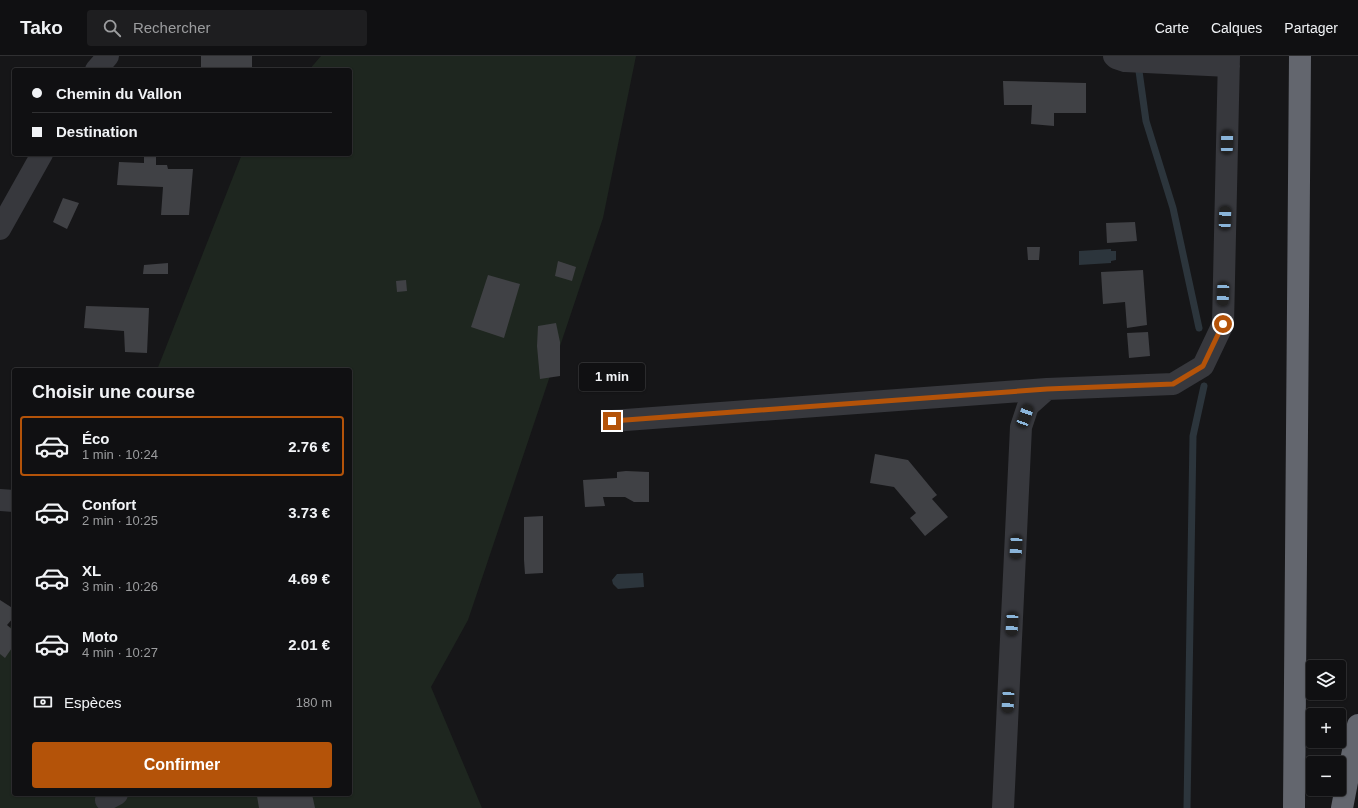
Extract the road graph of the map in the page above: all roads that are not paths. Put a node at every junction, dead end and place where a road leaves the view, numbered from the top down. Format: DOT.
graph roads {
  1 [pos="108,56"];
  2 [pos="1300,56"];
  3 [pos="1119,59"];
  4 [pos="1229,61"];
  5 [pos="98,68"];
  6 [pos="41,156"];
  7 [pos="0,229"];
  8 [pos="1047,389"];
  9 [pos="612,421"];
  10 [pos="0,500"];
  11 [pos="12,501"];
  12 [pos="1358,725"];
  13 [pos="1003,808"];
  14 [pos="1294,808"];
  15 [pos="1342,808"];
  1 -- 5 [label="street"];
  2 -- 14 [label="highway"];
  3 -- 4 [label="street"];
  4 -- 8 [label="street"];
  6 -- 7 [label="street"];
  8 -- 9 [label="street"];
  8 -- 13 [label="street"];
  10 -- 11 [label="street"];
  12 -- 15 [label="highway"];
}
